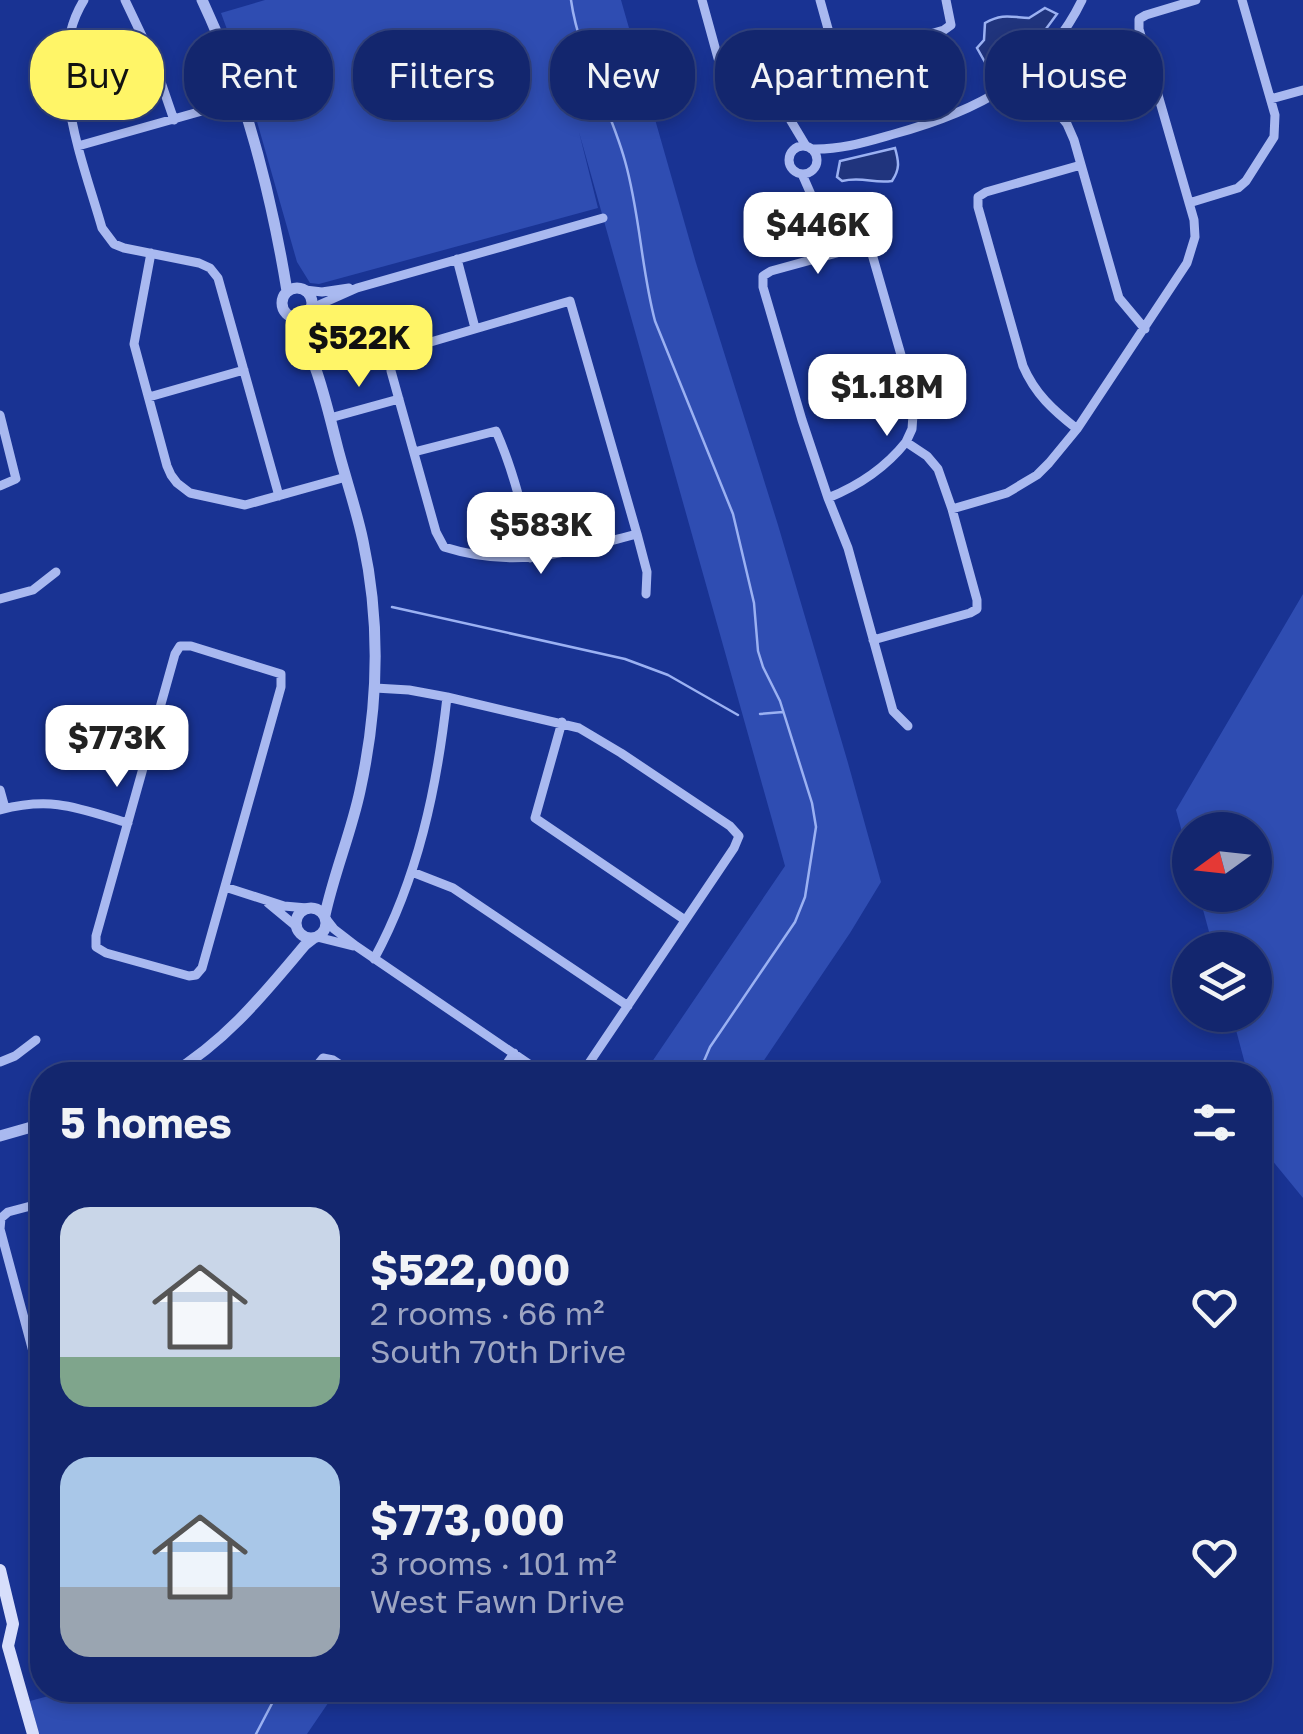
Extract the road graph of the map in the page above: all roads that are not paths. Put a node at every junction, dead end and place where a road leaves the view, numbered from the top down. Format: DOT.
graph roads {
  1 [pos="84,0"];
  2 [pos="124,0"];
  3 [pos="202,0"];
  4 [pos="702,0"];
  5 [pos="820,0"];
  6 [pos="946,0"];
  7 [pos="1082,0"];
  8 [pos="1196,0"];
  9 [pos="1242,0"];
  10 [pos="215,30"];
  11 [pos="828,30"];
  12 [pos="944,30"];
  13 [pos="1063,30"];
  14 [pos="715,47"];
  15 [pos="1303,90"];
  16 [pos="985,100"];
  17 [pos="1271,100"];
  18 [pos="184,117"];
  19 [pos="174,120"];
  20 [pos="246,120"];
  21 [pos="1064,120"];
  22 [pos="791,122"];
  23 [pos="78,146"];
  24 [pos="808,147"];
  25 [pos="838,150"];
  26 [pos="790,153"];
  27 [pos="1081,165"];
  28 [pos="810,169"];
  29 [pos="1189,204"];
  30 [pos="603,218"];
  31 [pos="150,253"];
  32 [pos="829,254"];
  33 [pos="457,259"];
  34 [pos="357,288"];
  35 [pos="298,290"];
  36 [pos="311,310"];
  37 [pos="292,318"];
  38 [pos="476,328"];
  39 [pos="1144,329"];
  40 [pos="314,362"];
  41 [pos="244,370"];
  42 [pos="148,397"];
  43 [pos="399,399"];
  44 [pos="0,415"];
  45 [pos="330,418"];
  46 [pos="1077,429"];
  47 [pos="906,442"];
  48 [pos="414,452"];
  49 [pos="346,478"];
  50 [pos="0,486"];
  51 [pos="280,496"];
  52 [pos="828,498"];
  53 [pos="952,509"];
  54 [pos="637,534"];
  55 [pos="530,558"];
  56 [pos="56,572"];
  57 [pos="646,594"];
  58 [pos="0,599"];
  59 [pos="874,640"];
  60 [pos="375,688"];
  61 [pos="448,697"];
  62 [pos="562,722"];
  63 [pos="908,726"];
  64 [pos="0,790"];
  65 [pos="2,809"];
  66 [pos="128,823"];
  67 [pos="337,869"];
  68 [pos="412,872"];
  69 [pos="225,887"];
  70 [pos="266,901"];
  71 [pos="309,908"];
  72 [pos="326,917"];
  73 [pos="685,920"];
  74 [pos="297,929"];
  75 [pos="316,938"];
  76 [pos="356,946"];
  77 [pos="374,959"];
  78 [pos="284,969"];
  79 [pos="628,1006"];
  80 [pos="36,1040"];
  81 [pos="514,1054"];
  82 [pos="0,1062"];
  83 [pos="191,1062"];
  84 [pos="508,1062"];
  85 [pos="526,1062"];
  86 [pos="590,1062"];
  87 [pos="30,1127"];
  88 [pos="0,1136"];
  89 [pos="30,1206"];
  90 [pos="1,1218"];
  91 [pos="30,1341"];
  92 [pos="0,1570"];
  93 [pos="3,1644"];
  94 [pos="33,1734"];
  1 -- 23 [label="street"];
  2 -- 19 [label="street"];
  3 -- 10 [label="street"];
  4 -- 14 [label="street"];
  5 -- 11 [label="street"];
  6 -- 12 [label="street"];
  7 -- 13 [label="street"];
  8 -- 29 [label="street"];
  9 -- 17 [label="street"];
  15 -- 17 [label="street"];
  16 -- 25 [label="street"];
  17 -- 29 [label="street"];
  18 -- 19 [label="street"];
  19 -- 23 [label="street"];
  20 -- 35 [label="street"];
  21 -- 27 [label="street"];
  22 -- 24 [label="street"];
  22 -- 26 [label="street"];
  23 -- 31 [label="street"];
  24 -- 25 [label="street"];
  24 -- 26 [label="street"];
  24 -- 28 [label="street"];
  25 -- 28 [label="street"];
  26 -- 28 [label="street"];
  27 -- 39 [label="street"];
  27 -- 46 [label="street"];
  28 -- 32 [label="street"];
  29 -- 39 [label="street"];
  30 -- 33 [label="street"];
  31 -- 41 [label="street"];
  31 -- 42 [label="street"];
  32 -- 47 [label="street"];
  32 -- 52 [label="street"];
  33 -- 34 [label="street"];
  33 -- 38 [label="street"];
  34 -- 35 [label="street"];
  34 -- 36 [label="street"];
  35 -- 36 [label="street"];
  35 -- 37 [label="street"];
  36 -- 37 [label="street"];
  36 -- 40 [label="street"];
  37 -- 40 [label="street"];
  38 -- 43 [label="street"];
  38 -- 54 [label="street"];
  39 -- 46 [label="street"];
  40 -- 45 [label="street"];
  41 -- 42 [label="street"];
  41 -- 51 [label="street"];
  42 -- 51 [label="street"];
  43 -- 45 [label="street"];
  43 -- 48 [label="street"];
  44 -- 50 [label="street"];
  45 -- 49 [label="street"];
  46 -- 53 [label="street"];
  47 -- 52 [label="street"];
  47 -- 53 [label="street"];
  48 -- 55 [label="street"];
  48 -- 55 [label="street"];
  49 -- 51 [label="street"];
  49 -- 60 [label="street"];
  52 -- 59 [label="street"];
  53 -- 59 [label="street"];
  54 -- 55 [label="street"];
  54 -- 57 [label="street"];
  56 -- 58 [label="street"];
  59 -- 63 [label="street"];
  60 -- 61 [label="street"];
  60 -- 67 [label="street"];
  61 -- 62 [label="street"];
  61 -- 68 [label="street"];
  62 -- 73 [label="street"];
  62 -- 73 [label="street"];
  64 -- 65 [label="street"];
  65 -- 66 [label="street"];
  66 -- 69 [label="street"];
  66 -- 69 [label="street"];
  67 -- 71 [label="street"];
  67 -- 72 [label="street"];
  68 -- 77 [label="street"];
  68 -- 79 [label="street"];
  69 -- 70 [label="street"];
  70 -- 71 [label="street"];
  70 -- 74 [label="street"];
  71 -- 72 [label="street"];
  71 -- 74 [label="street"];
  72 -- 75 [label="street"];
  72 -- 76 [label="street"];
  73 -- 79 [label="street"];
  74 -- 75 [label="street"];
  74 -- 78 [label="street"];
  75 -- 76 [label="street"];
  75 -- 78 [label="street"];
  76 -- 77 [label="street"];
  77 -- 81 [label="street"];
  78 -- 83 [label="street"];
  79 -- 86 [label="street"];
  80 -- 82 [label="street"];
  81 -- 84 [label="street"];
  81 -- 85 [label="street"];
  87 -- 88 [label="street"];
  89 -- 90 [label="street"];
  90 -- 91 [label="street"];
  92 -- 93 [label="main road"];
  93 -- 94 [label="main road"];
}
